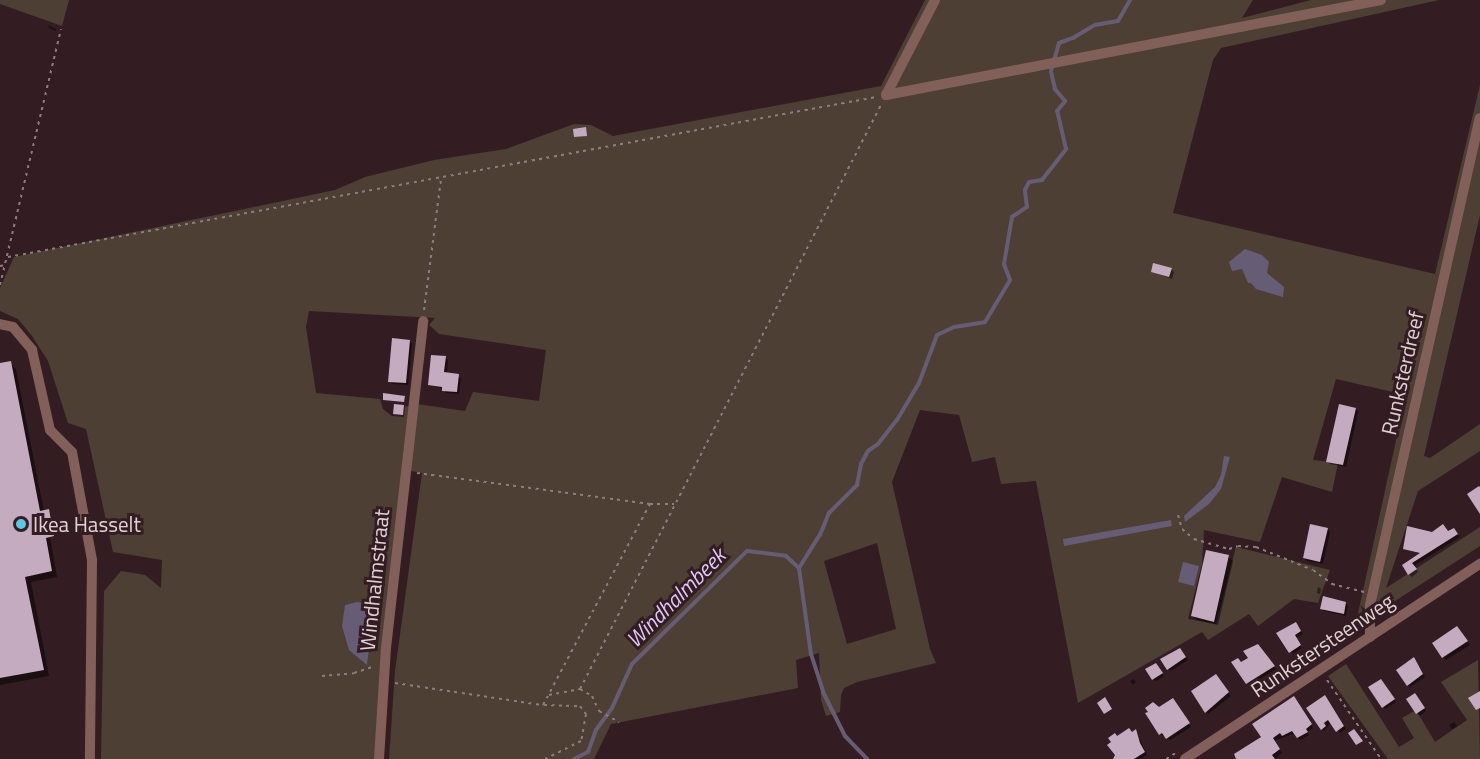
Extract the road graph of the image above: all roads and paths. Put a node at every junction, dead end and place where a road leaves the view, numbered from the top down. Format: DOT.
graph roads {
  1 [pos="935,0"];
  2 [pos="1381,0"];
  3 [pos="61,29"];
  4 [pos="886,95"];
  5 [pos="1480,118"];
  6 [pos="441,179"];
  7 [pos="8,257"];
  8 [pos="6,265"];
  9 [pos="0,266"];
  10 [pos="0,285"];
  11 [pos="423,321"];
  12 [pos="0,324"];
  13 [pos="405,472"];
  14 [pos="650,504"];
  15 [pos="674,504"];
  16 [pos="1178,515"];
  17 [pos="1480,564"];
  18 [pos="1372,594"];
  19 [pos="1370,637"];
  20 [pos="1320,670"];
  21 [pos="322,676"];
  22 [pos="384,677"];
  23 [pos="580,689"];
  24 [pos="548,695"];
  25 [pos="543,705"];
  26 [pos="619,722"];
  27 [pos="90,759"];
  28 [pos="379,759"];
  29 [pos="545,759"];
  30 [pos="1185,759"];
  31 [pos="1381,759"];
  1 -- 4 [label="street"];
  2 -- 4 [label="street"];
  3 -- 7 [label="path"];
  4 -- 6 [label="path"];
  4 -- 15 [label="path"];
  5 -- 18 [label="street, Runksterdreef"];
  6 -- 7 [label="path"];
  6 -- 11 [label="path"];
  7 -- 8 [label="path"];
  8 -- 9 [label="path"];
  8 -- 10 [label="path"];
  11 -- 13 [label="street, Windhalmstraat"];
  12 -- 27 [label="street"];
  13 -- 14 [label="path"];
  13 -- 22 [label="street, Windhalmstraat"];
  14 -- 15 [label="path"];
  14 -- 24 [label="path"];
  15 -- 23 [label="path"];
  16 -- 18 [label="path"];
  17 -- 19 [label="street, Runkstersteenweg"];
  18 -- 19 [label="street, Runksterdreef"];
  19 -- 20 [label="street, Runkstersteenweg"];
  20 -- 30 [label="street, Runkstersteenweg"];
  20 -- 31 [label="path"];
  21 -- 22 [label="path"];
  22 -- 25 [label="path"];
  22 -- 28 [label="street, Windhalmstraat"];
  23 -- 24 [label="path"];
  23 -- 26 [label="path"];
  24 -- 25 [label="path"];
  25 -- 29 [label="path"];
}
